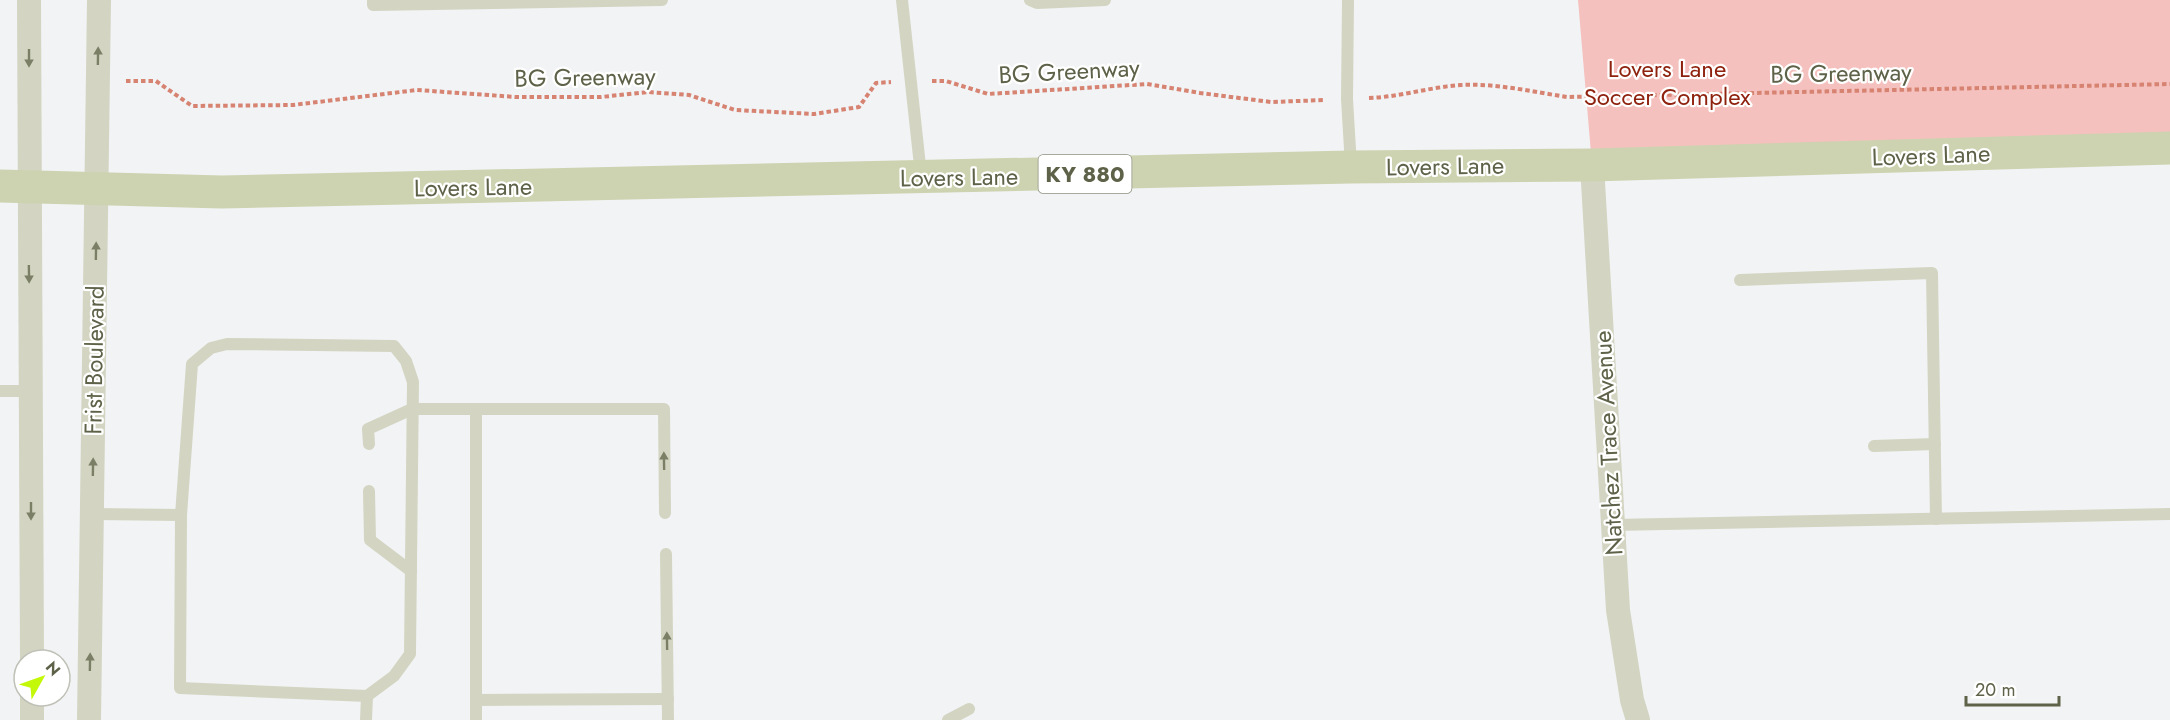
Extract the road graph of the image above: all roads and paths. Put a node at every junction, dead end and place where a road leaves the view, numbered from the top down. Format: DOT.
graph roads {
  1 [pos="29,0"];
  2 [pos="99,0"];
  3 [pos="373,0"];
  4 [pos="662,0"];
  5 [pos="902,0"];
  6 [pos="1030,0"];
  7 [pos="1105,0"];
  8 [pos="1348,0"];
  9 [pos="98,81"];
  10 [pos="910,82"];
  11 [pos="2170,84"];
  12 [pos="1347,99"];
  13 [pos="2170,148"];
  14 [pos="1592,165"];
  15 [pos="1351,167"];
  16 [pos="921,178"];
  17 [pos="14,187"];
  18 [pos="96,189"];
  19 [pos="1740,280"];
  20 [pos="0,391"];
  21 [pos="31,391"];
  22 [pos="412,409"];
  23 [pos="476,409"];
  24 [pos="369,444"];
  25 [pos="1935,444"];
  26 [pos="1874,446"];
  27 [pos="369,491"];
  28 [pos="665,513"];
  29 [pos="92,514"];
  30 [pos="181,514"];
  31 [pos="2170,514"];
  32 [pos="1936,519"];
  33 [pos="1613,525"];
  34 [pos="666,554"];
  35 [pos="411,571"];
  36 [pos="32,648"];
  37 [pos="367,696"];
  38 [pos="668,699"];
  39 [pos="476,700"];
  40 [pos="969,709"];
  41 [pos="89,720"];
  42 [pos="366,720"];
  43 [pos="476,720"];
  44 [pos="668,720"];
  45 [pos="948,720"];
  46 [pos="1638,720"];
  1 -- 17 [label="street, one-way"];
  9 -- 2 [label="street, Frist Boulevard, one-way"];
  3 -- 4 [label="lane"];
  5 -- 10 [label="lane"];
  6 -- 7 [label="lane"];
  8 -- 12 [label="lane"];
  9 -- 10 [label="path, BG Greenway"];
  9 -- 18 [label="street, Frist Boulevard"];
  10 -- 12 [label="path, BG Greenway"];
  10 -- 16 [label="lane"];
  11 -- 12 [label="path, BG Greenway"];
  12 -- 15 [label="lane"];
  13 -- 14 [label="main road, Lovers Lane / KY 880"];
  14 -- 15 [label="main road, Lovers Lane / KY 880"];
  14 -- 33 [label="street, Natchez Trace Avenue"];
  15 -- 16 [label="main road, Lovers Lane / KY 880"];
  16 -- 18 [label="main road, Lovers Lane / KY 880"];
  17 -- 18 [label="main road, Lovers Lane / KY 880"];
  17 -- 21 [label="street, one-way"];
  29 -- 18 [label="street, Frist Boulevard, one-way"];
  19 -- 25 [label="lane"];
  20 -- 21 [label="lane"];
  21 -- 36 [label="street, one-way"];
  22 -- 23 [label="lane"];
  22 -- 24 [label="lane"];
  22 -- 30 [label="lane"];
  22 -- 35 [label="lane"];
  28 -- 23 [label="lane, one-way"];
  23 -- 39 [label="lane"];
  25 -- 26 [label="lane"];
  25 -- 32 [label="lane"];
  27 -- 35 [label="lane"];
  29 -- 30 [label="lane"];
  41 -- 29 [label="street, Frist Boulevard, one-way"];
  30 -- 37 [label="lane"];
  31 -- 32 [label="lane"];
  32 -- 33 [label="lane"];
  33 -- 46 [label="street, Natchez Trace Avenue"];
  38 -- 34 [label="lane, one-way"];
  35 -- 37 [label="lane"];
  37 -- 42 [label="lane"];
  38 -- 39 [label="lane"];
  38 -- 44 [label="lane"];
  39 -- 43 [label="lane"];
  40 -- 45 [label="lane"];
}
